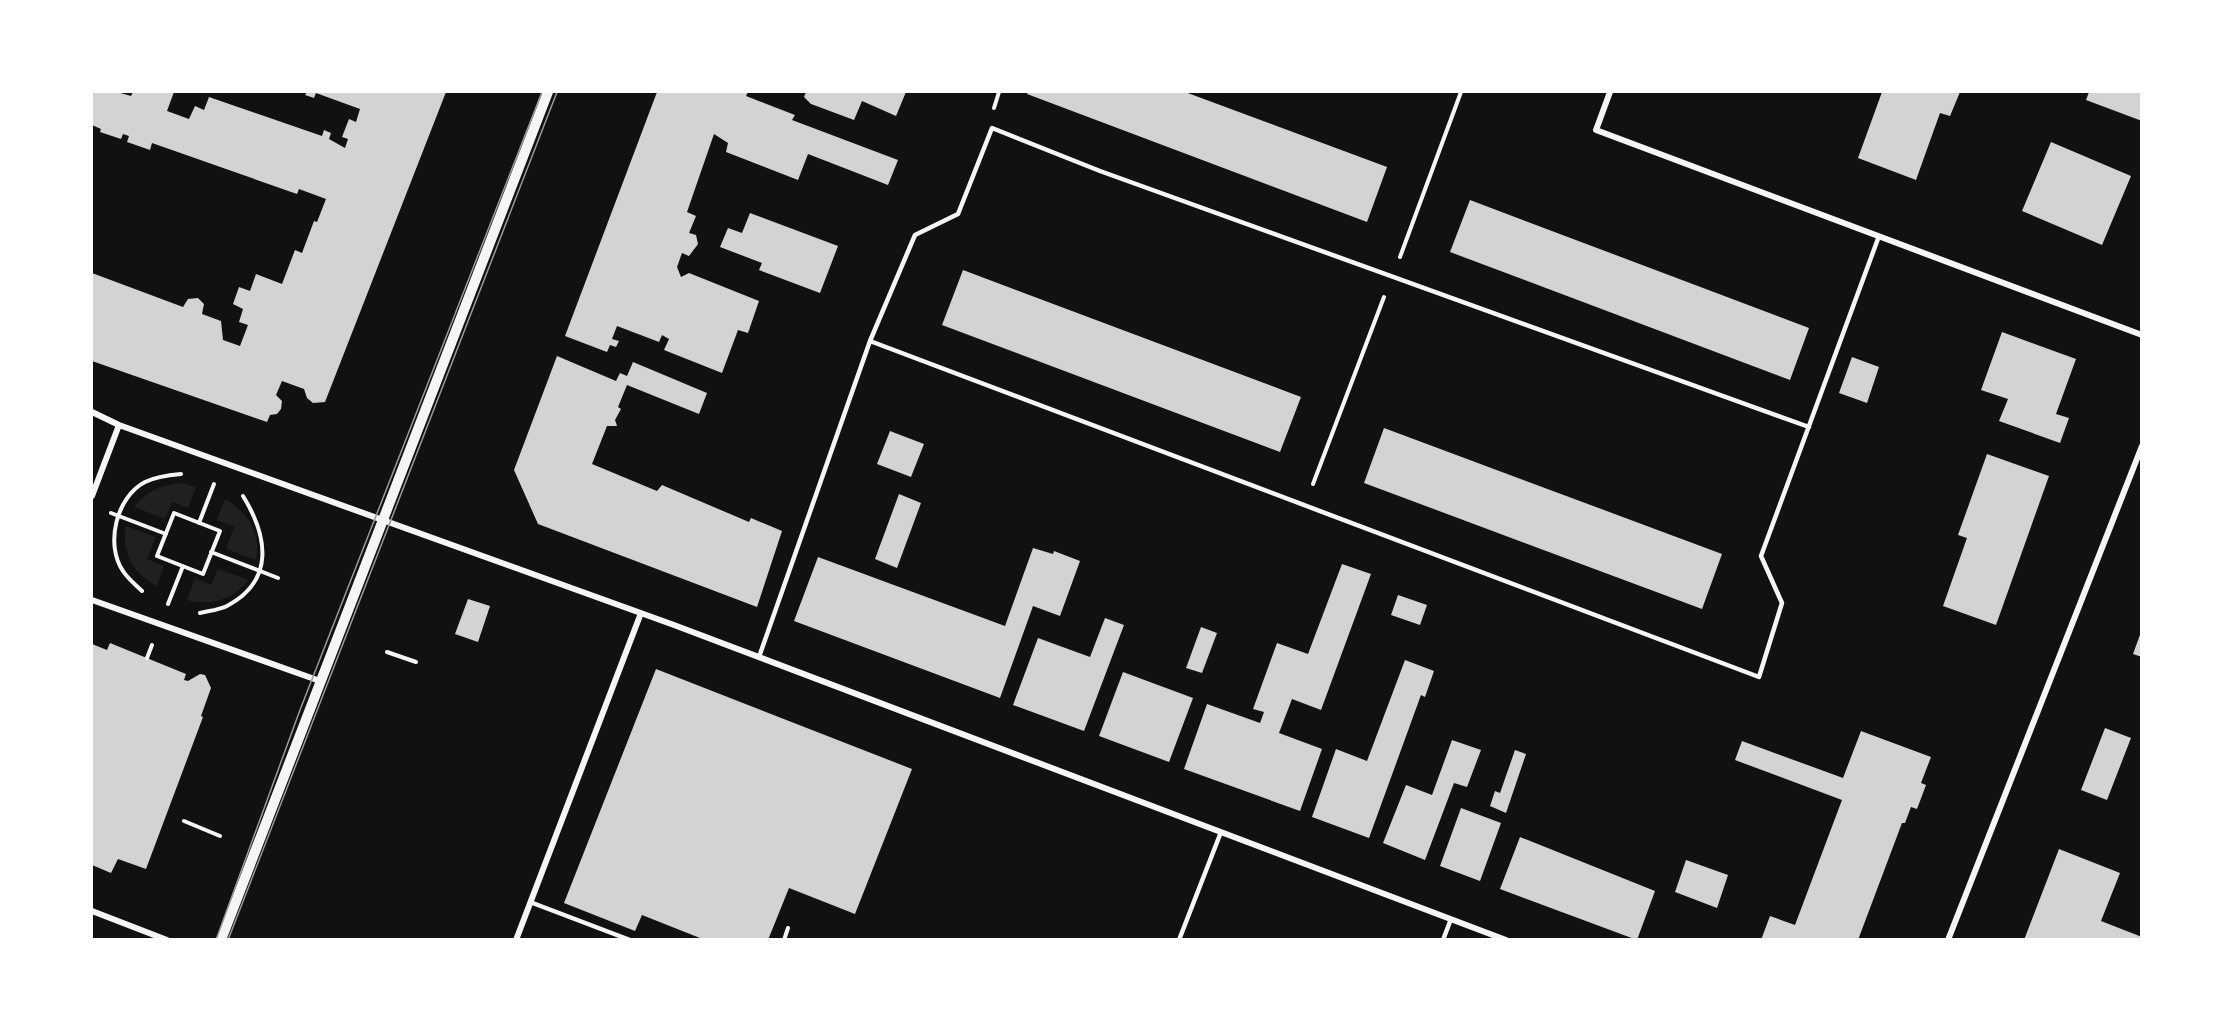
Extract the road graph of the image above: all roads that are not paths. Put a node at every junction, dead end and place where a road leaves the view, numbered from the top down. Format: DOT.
graph roads {
  1 [pos="548,92"];
  2 [pos="1610,92"];
  3 [pos="1879,236"];
  4 [pos="2142,335"];
  5 [pos="870,341"];
  6 [pos="92,412"];
  7 [pos="118,425"];
  8 [pos="1809,427"];
  9 [pos="2142,446"];
  10 [pos="92,496"];
  11 [pos="384,520"];
  12 [pos="92,600"];
  13 [pos="641,613"];
  14 [pos="759,657"];
  15 [pos="320,681"];
  16 [pos="1221,832"];
  17 [pos="530,902"];
  18 [pos="92,911"];
  19 [pos="1451,919"];
  20 [pos="166,939"];
  21 [pos="221,939"];
  22 [pos="516,939"];
  23 [pos="630,939"];
  24 [pos="1179,939"];
  25 [pos="1443,939"];
  26 [pos="1506,939"];
  27 [pos="1948,939"];
  1 -- 11 [label="street"];
  2 -- 3 [label="street"];
  3 -- 4 [label="street"];
  3 -- 8 [label="lane"];
  5 -- 8 [label="lane"];
  5 -- 8 [label="lane"];
  5 -- 14 [label="lane"];
  6 -- 7 [label="street"];
  7 -- 10 [label="street"];
  7 -- 11 [label="street"];
  9 -- 27 [label="street"];
  11 -- 13 [label="street"];
  11 -- 15 [label="street"];
  12 -- 15 [label="street"];
  13 -- 14 [label="street"];
  13 -- 17 [label="street"];
  14 -- 16 [label="street"];
  15 -- 21 [label="street"];
  16 -- 19 [label="street"];
  16 -- 24 [label="lane"];
  17 -- 22 [label="street"];
  17 -- 23 [label="lane"];
  18 -- 20 [label="street"];
  19 -- 25 [label="lane"];
  19 -- 26 [label="street"];
}
